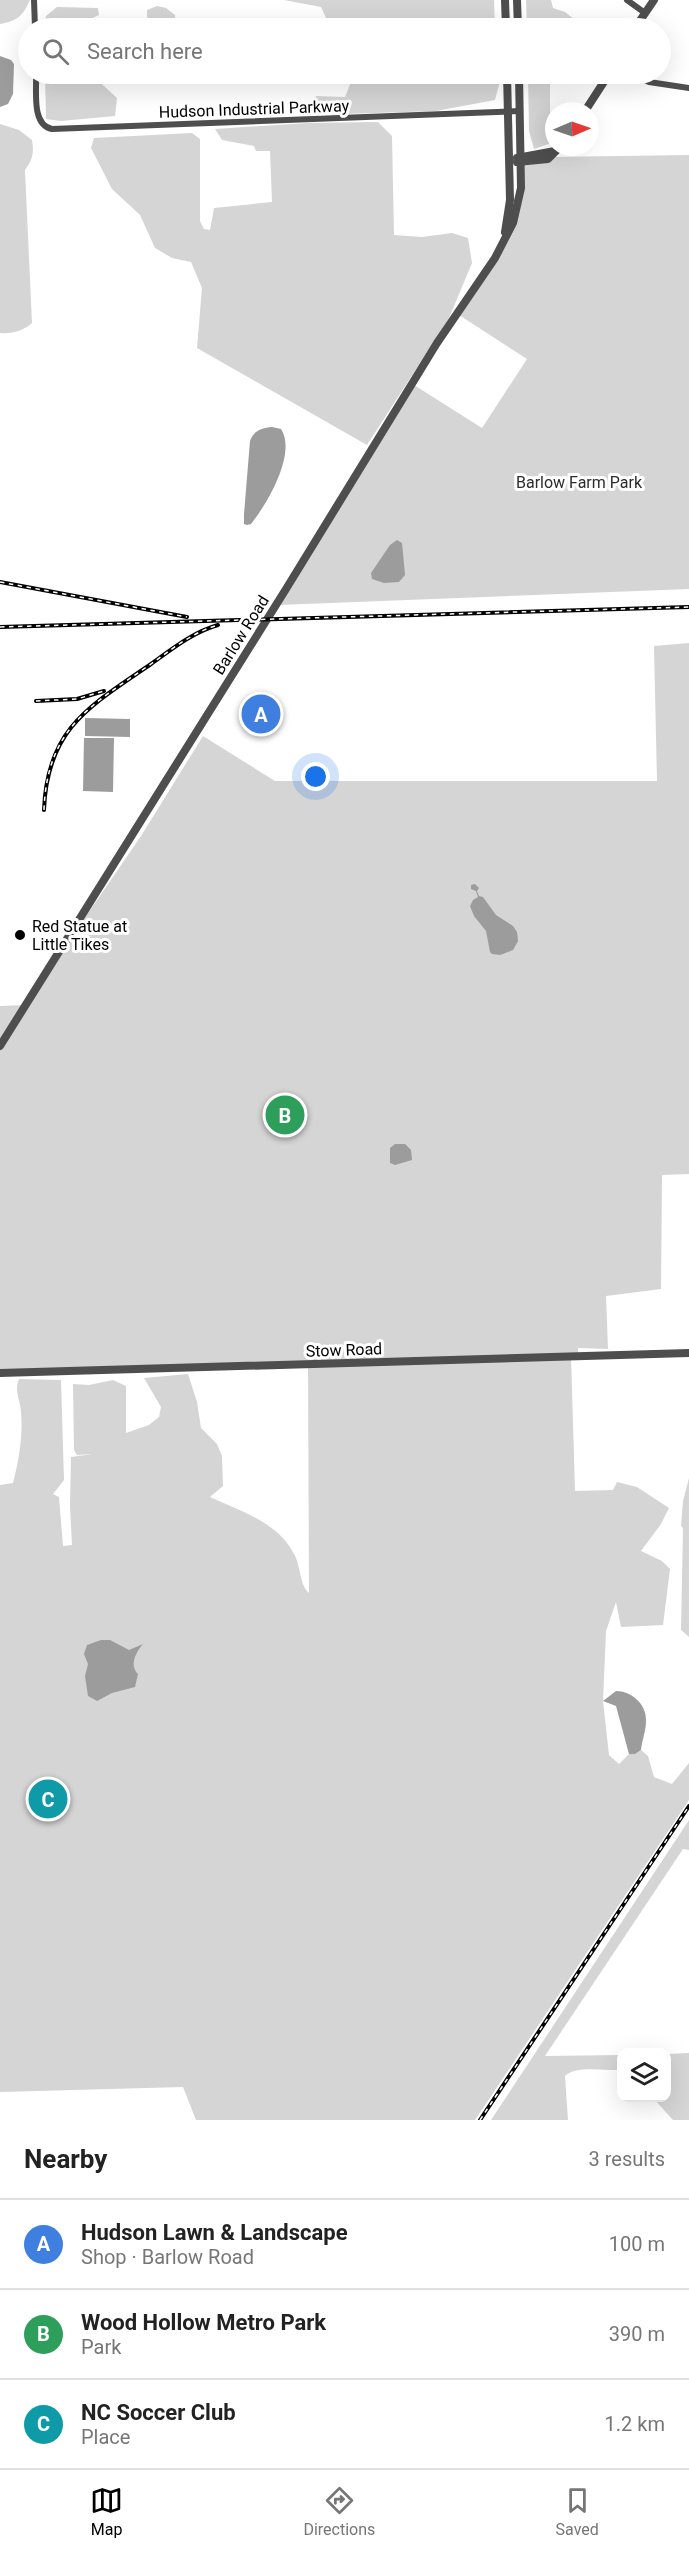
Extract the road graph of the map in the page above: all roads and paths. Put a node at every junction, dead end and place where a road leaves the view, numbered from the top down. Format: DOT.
graph roads {
  1 [pos="34,0"];
  2 [pos="505,0"];
  3 [pos="517,0"];
  4 [pos="627,0"];
  5 [pos="654,0"];
  6 [pos="645,13"];
  7 [pos="35,18"];
  8 [pos="506,18"];
  9 [pos="518,18"];
  10 [pos="642,18"];
  11 [pos="37,84"];
  12 [pos="507,84"];
  13 [pos="519,84"];
  14 [pos="603,84"];
  15 [pos="662,84"];
  16 [pos="689,88"];
  17 [pos="591,102"];
  18 [pos="520,111"];
  19 [pos="508,112"];
  20 [pos="551,156"];
  21 [pos="510,160"];
  22 [pos="521,160"];
  23 [pos="503,239"];
  24 [pos="0,1046"];
  25 [pos="689,1353"];
  26 [pos="0,1373"];
  1 -- 7 [label="street"];
  2 -- 8 [label="street"];
  3 -- 9 [label="street"];
  4 -- 6 [label="street"];
  5 -- 6 [label="street"];
  6 -- 10 [label="street"];
  11 -- 19 [label="street, Hudson Industrial Parkway"];
  12 -- 19 [label="street, Barlow Road"];
  13 -- 18 [label="street, Barlow Road"];
  14 -- 17 [label="street"];
  15 -- 16 [label="street"];
  18 -- 19 [label="street, Hudson Industrial Parkway"];
  18 -- 22 [label="street, Barlow Road"];
  19 -- 21 [label="street, Barlow Road"];
  20 -- 22 [label="street"];
  21 -- 22 [label="street"];
  21 -- 23 [label="street, Barlow Road"];
  22 -- 23 [label="street, Barlow Road"];
  23 -- 24 [label="street, Barlow Road"];
  25 -- 26 [label="street, Stow Road"];
}
